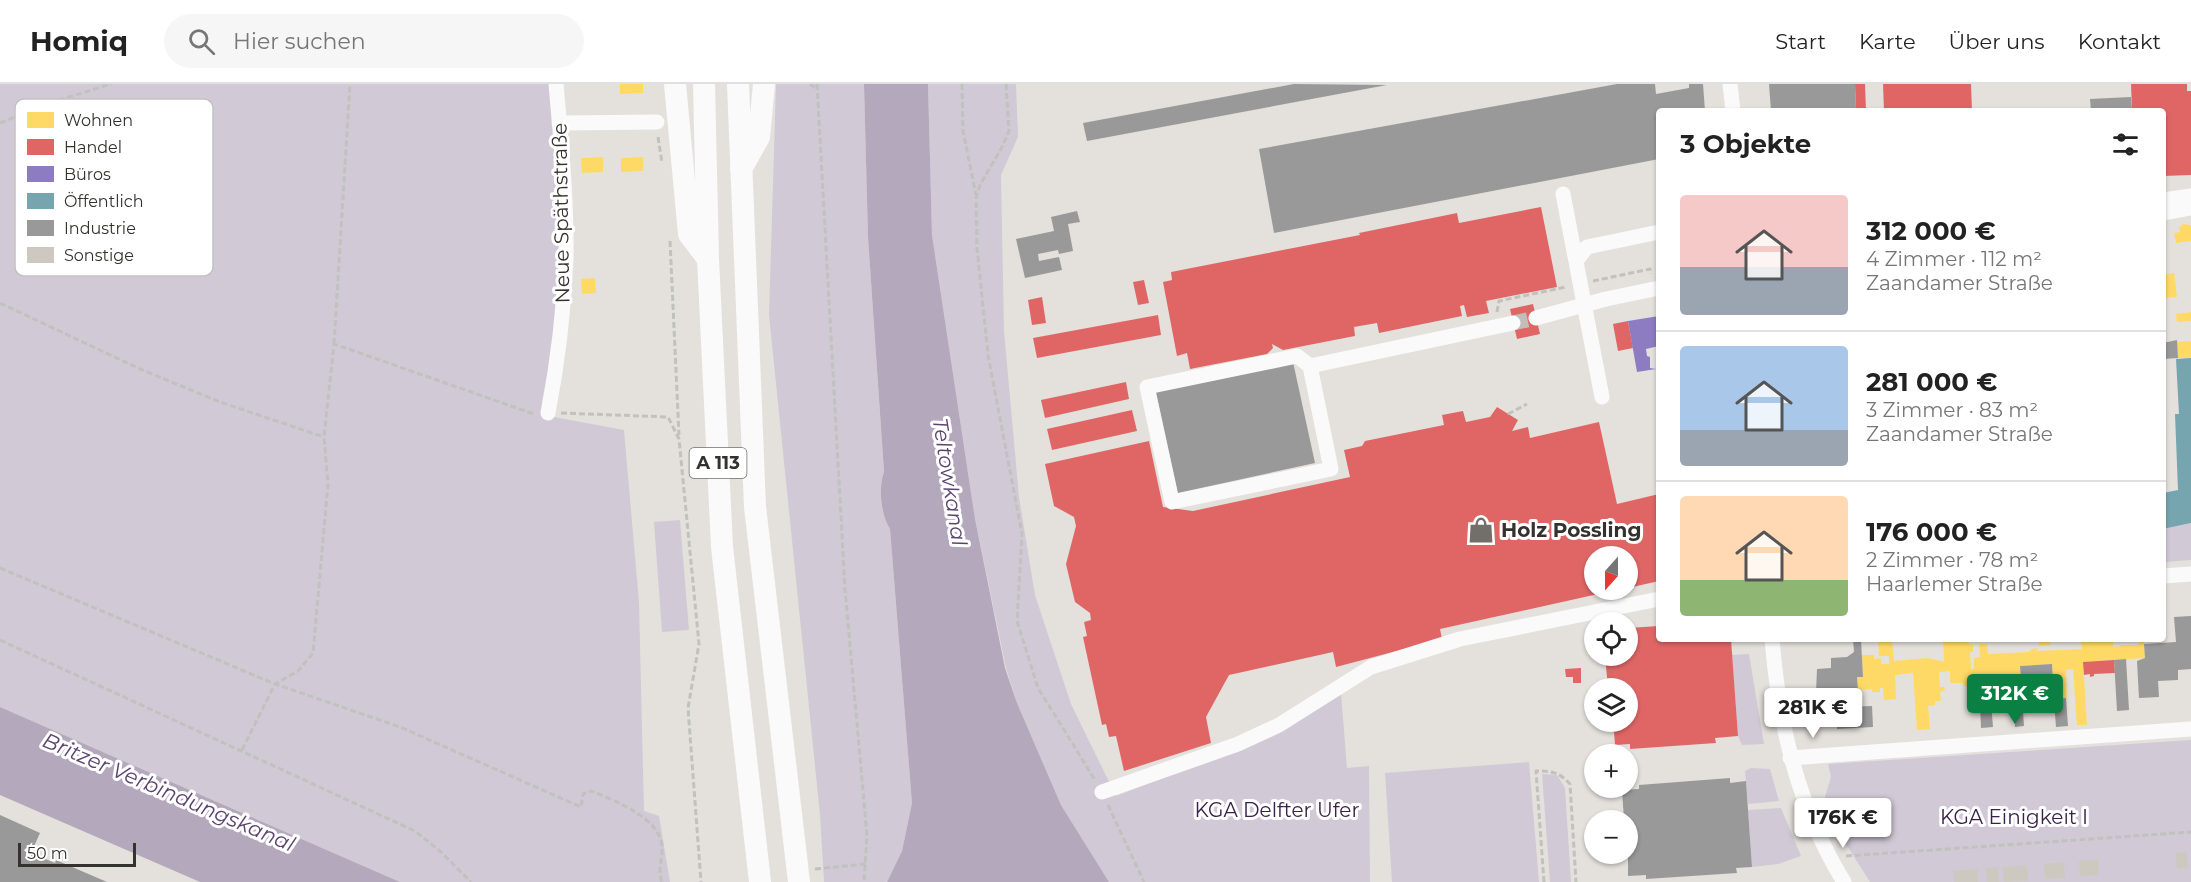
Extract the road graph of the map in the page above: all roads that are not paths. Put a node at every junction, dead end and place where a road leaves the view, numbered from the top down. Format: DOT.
graph roads {
  1 [pos="556,84"];
  2 [pos="675,84"];
  3 [pos="705,84"];
  4 [pos="738,84"];
  5 [pos="764,84"];
  6 [pos="1730,84"];
  7 [pos="1733,108"];
  8 [pos="657,122"];
  9 [pos="559,123"];
  10 [pos="741,169"];
  11 [pos="1563,194"];
  12 [pos="2191,196"];
  13 [pos="2166,200"];
  14 [pos="2191,208"];
  15 [pos="2166,212"];
  16 [pos="1656,233"];
  17 [pos="708,259"];
  18 [pos="1576,261"];
  19 [pos="1656,289"];
  20 [pos="1584,305"];
  21 [pos="1536,318"];
  22 [pos="1513,323"];
  23 [pos="1310,366"];
  24 [pos="1602,397"];
  25 [pos="548,412"];
  26 [pos="2191,574"];
  27 [pos="2166,576"];
  28 [pos="1656,599"];
  29 [pos="1772,642"];
  30 [pos="2191,729"];
  31 [pos="1790,758"];
  32 [pos="1102,792"];
  33 [pos="807,875"];
  34 [pos="760,882"];
  35 [pos="1844,882"];
  1 -- 9 [label="street, Neue Späthstraße"];
  2 -- 17 [label="highway"];
  3 -- 17 [label="highway, A 113"];
  4 -- 10 [label="highway, A 113"];
  5 -- 10 [label="highway"];
  6 -- 7 [label="street"];
  8 -- 9 [label="street"];
  9 -- 25 [label="street, Neue Späthstraße"];
  10 -- 33 [label="highway, A 113"];
  11 -- 18 [label="street"];
  12 -- 13 [label="street"];
  14 -- 15 [label="street"];
  16 -- 18 [label="street"];
  17 -- 34 [label="highway, A 113"];
  18 -- 20 [label="street"];
  19 -- 20 [label="street"];
  20 -- 21 [label="street"];
  20 -- 24 [label="street"];
  22 -- 23 [label="street"];
  23 -- 23 [label="street"];
  26 -- 27 [label="street"];
  28 -- 32 [label="street"];
  29 -- 31 [label="street"];
  30 -- 31 [label="street"];
  31 -- 35 [label="street"];
}
